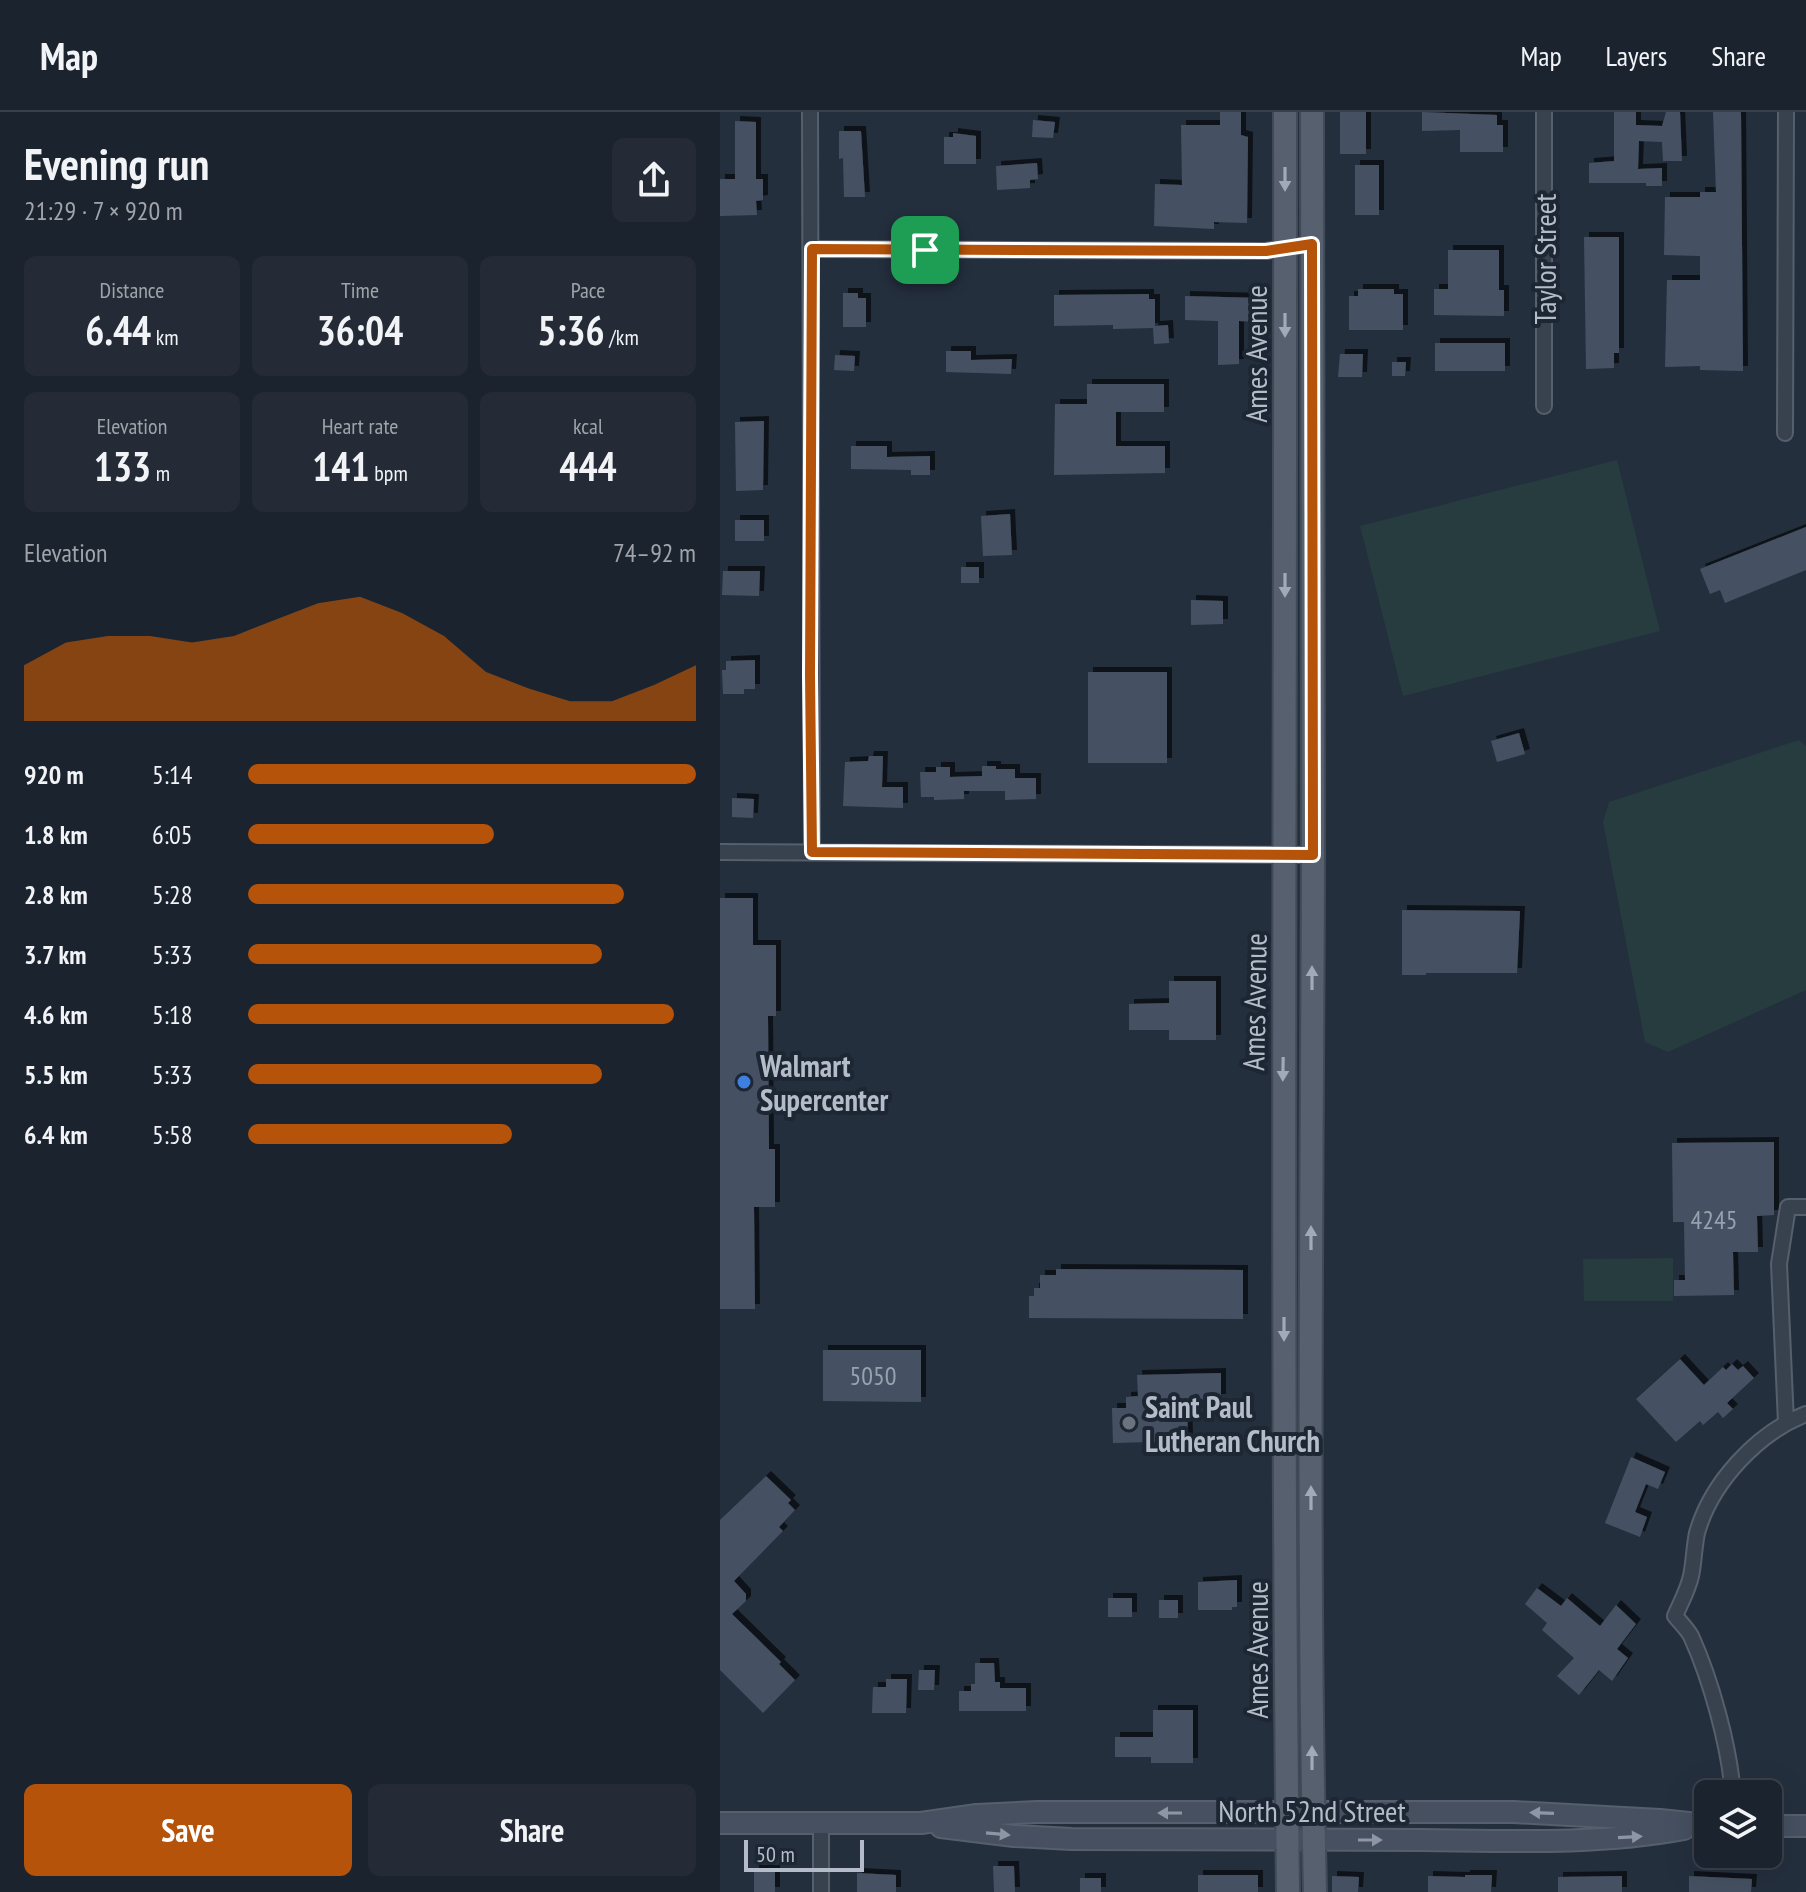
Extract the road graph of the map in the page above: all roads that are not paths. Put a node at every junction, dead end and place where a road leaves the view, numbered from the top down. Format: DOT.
graph roads {
  1 [pos="810,112"];
  2 [pos="1285,112"];
  3 [pos="1312,112"];
  4 [pos="1544,112"];
  5 [pos="1786,112"];
  6 [pos="1312,244"];
  7 [pos="1285,247"];
  8 [pos="812,249"];
  9 [pos="1544,406"];
  10 [pos="1785,433"];
  11 [pos="720,852"];
  12 [pos="812,852"];
  13 [pos="1285,854"];
  14 [pos="1313,855"];
  15 [pos="1806,1207"];
  16 [pos="1806,1414"];
  17 [pos="1786,1423"];
  18 [pos="1732,1780"];
  19 [pos="1287,1813"];
  20 [pos="1313,1813"];
  21 [pos="720,1823"];
  22 [pos="921,1823"];
  23 [pos="821,1824"];
  24 [pos="1694,1824"];
  25 [pos="1782,1826"];
  26 [pos="1806,1826"];
  27 [pos="1694,1827"];
  28 [pos="1287,1840"];
  29 [pos="1314,1840"];
  30 [pos="821,1892"];
  31 [pos="1288,1892"];
  32 [pos="1315,1892"];
  1 -- 8 [label="street"];
  2 -- 7 [label="main road, Ames Avenue, one-way"];
  3 -- 6 [label="main road, Ames Avenue"];
  4 -- 9 [label="street, Taylor Street"];
  5 -- 10 [label="street"];
  6 -- 7 [label="street"];
  6 -- 14 [label="main road, Ames Avenue"];
  7 -- 8 [label="street"];
  7 -- 13 [label="main road, Ames Avenue, one-way"];
  8 -- 12 [label="street"];
  11 -- 12 [label="street"];
  12 -- 13 [label="street"];
  13 -- 14 [label="street"];
  13 -- 19 [label="main road, Ames Avenue, one-way"];
  20 -- 14 [label="main road, Ames Avenue, one-way"];
  15 -- 17 [label="street"];
  16 -- 17 [label="street"];
  17 -- 18 [label="street"];
  19 -- 20 [label="main road, North 52nd Street"];
  19 -- 22 [label="main road, North 52nd Street, one-way"];
  19 -- 28 [label="main road, Ames Avenue"];
  24 -- 20 [label="main road, North 52nd Street, one-way"];
  20 -- 29 [label="main road, Ames Avenue"];
  21 -- 23 [label="main road, North 52nd Street"];
  22 -- 23 [label="main road, North 52nd Street"];
  22 -- 28 [label="main road, North 52nd Street, one-way"];
  23 -- 30 [label="street"];
  25 -- 26 [label="main road"];
  29 -- 27 [label="main road, North 52nd Street, one-way"];
  28 -- 29 [label="main road, North 52nd Street"];
  28 -- 31 [label="main road, Ames Avenue"];
  29 -- 32 [label="main road, Ames Avenue"];
}
